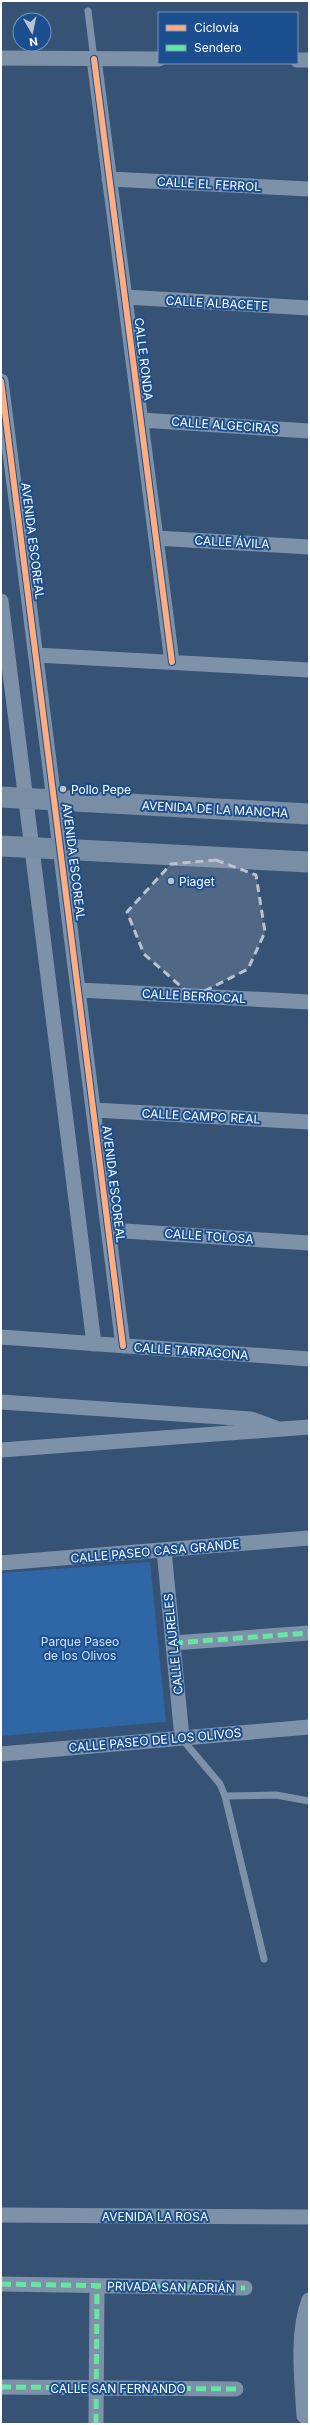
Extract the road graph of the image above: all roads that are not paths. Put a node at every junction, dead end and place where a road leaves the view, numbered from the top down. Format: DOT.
graph roads {
  1 [pos="88,10"];
  2 [pos="1,58"];
  3 [pos="94,59"];
  4 [pos="158,59"];
  5 [pos="298,60"];
  6 [pos="309,60"];
  7 [pos="109,179"];
  8 [pos="309,189"];
  9 [pos="125,297"];
  10 [pos="309,308"];
  11 [pos="1,381"];
  12 [pos="140,420"];
  13 [pos="309,431"];
  14 [pos="156,538"];
  15 [pos="309,547"];
  16 [pos="1,601"];
  17 [pos="36,654"];
  18 [pos="172,662"];
  19 [pos="309,670"];
  20 [pos="1,796"];
  21 [pos="25,798"];
  22 [pos="55,800"];
  23 [pos="309,814"];
  24 [pos="1,846"];
  25 [pos="32,847"];
  26 [pos="61,849"];
  27 [pos="309,862"];
  28 [pos="79,990"];
  29 [pos="309,1002"];
  30 [pos="94,1110"];
  31 [pos="309,1122"];
  32 [pos="109,1230"];
  33 [pos="309,1243"];
  34 [pos="1,1337"];
  35 [pos="94,1344"];
  36 [pos="123,1346"];
  37 [pos="309,1359"];
  38 [pos="1,1402"];
  39 [pos="171,1413"];
  40 [pos="309,1427"];
  41 [pos="281,1430"];
  42 [pos="170,1438"];
  43 [pos="1,1450"];
  44 [pos="309,1538"];
  45 [pos="164,1550"];
  46 [pos="1,1563"];
  47 [pos="309,1633"];
  48 [pos="172,1643"];
  49 [pos="309,1727"];
  50 [pos="182,1738"];
  51 [pos="1,1754"];
  52 [pos="225,1796"];
  53 [pos="309,1801"];
  54 [pos="264,1959"];
  55 [pos="1,2215"];
  56 [pos="309,2217"];
  57 [pos="1,2284"];
  58 [pos="97,2287"];
  59 [pos="245,2288"];
  60 [pos="309,2300"];
  61 [pos="1,2387"];
  62 [pos="97,2388"];
  63 [pos="236,2389"];
  64 [pos="304,2416"];
  65 [pos="96,2424"];
  1 -- 3 [label="lane"];
  2 -- 3 [label="street"];
  3 -- 4 [label="street"];
  3 -- 7 [label="street, CALLE RONDA"];
  5 -- 6 [label="street"];
  7 -- 8 [label="street, CALLE EL FERROL"];
  7 -- 9 [label="street, CALLE RONDA"];
  9 -- 10 [label="street, CALLE ALBACETE"];
  9 -- 12 [label="street, CALLE RONDA"];
  11 -- 17 [label="street, AVENIDA ESCOREAL"];
  12 -- 13 [label="street, CALLE ALGECIRAS"];
  12 -- 14 [label="street, CALLE RONDA"];
  14 -- 15 [label="street, CALLE ÁVILA"];
  14 -- 18 [label="street, CALLE RONDA"];
  16 -- 21 [label="street"];
  17 -- 18 [label="street"];
  17 -- 22 [label="street, AVENIDA ESCOREAL"];
  18 -- 19 [label="street"];
  20 -- 21 [label="street, AVENIDA DE LA MANCHA"];
  21 -- 22 [label="street, AVENIDA DE LA MANCHA"];
  21 -- 25 [label="street"];
  22 -- 23 [label="street, AVENIDA DE LA MANCHA"];
  22 -- 26 [label="street, AVENIDA ESCOREAL"];
  24 -- 25 [label="street"];
  25 -- 26 [label="street"];
  25 -- 35 [label="street"];
  26 -- 27 [label="street"];
  26 -- 28 [label="street, AVENIDA ESCOREAL"];
  28 -- 29 [label="street, CALLE BERROCAL"];
  28 -- 30 [label="street, AVENIDA ESCOREAL"];
  30 -- 31 [label="street, CALLE CAMPO REAL"];
  30 -- 32 [label="street, AVENIDA ESCOREAL"];
  32 -- 33 [label="street, CALLE TOLOSA"];
  32 -- 36 [label="street, AVENIDA ESCOREAL"];
  34 -- 35 [label="street, CALLE TARRAGONA"];
  35 -- 36 [label="street, CALLE TARRAGONA"];
  36 -- 37 [label="street, CALLE TARRAGONA"];
  38 -- 39 [label="street"];
  39 -- 41 [label="street"];
  39 -- 42 [label="street"];
  40 -- 41 [label="street"];
  41 -- 42 [label="street"];
  42 -- 43 [label="street"];
  44 -- 45 [label="street, CALLE PASEO CASA GRANDE"];
  45 -- 46 [label="street, CALLE PASEO CASA GRANDE"];
  45 -- 48 [label="street, CALLE LAURELES"];
  47 -- 48 [label="street"];
  48 -- 50 [label="street, CALLE LAURELES"];
  49 -- 50 [label="street, CALLE PASEO DE LOS OLIVOS"];
  50 -- 51 [label="street, CALLE PASEO DE LOS OLIVOS"];
  50 -- 52 [label="lane"];
  52 -- 53 [label="lane"];
  52 -- 54 [label="lane"];
  55 -- 56 [label="street, AVENIDA LA ROSA"];
  57 -- 58 [label="street, PRIVADA SAN ADRIÁN"];
  58 -- 59 [label="street, PRIVADA SAN ADRIÁN"];
  58 -- 62 [label="street"];
  60 -- 64 [label="street"];
  61 -- 62 [label="street, CALLE SAN FERNANDO"];
  62 -- 63 [label="street, CALLE SAN FERNANDO"];
  62 -- 65 [label="street"];
}
